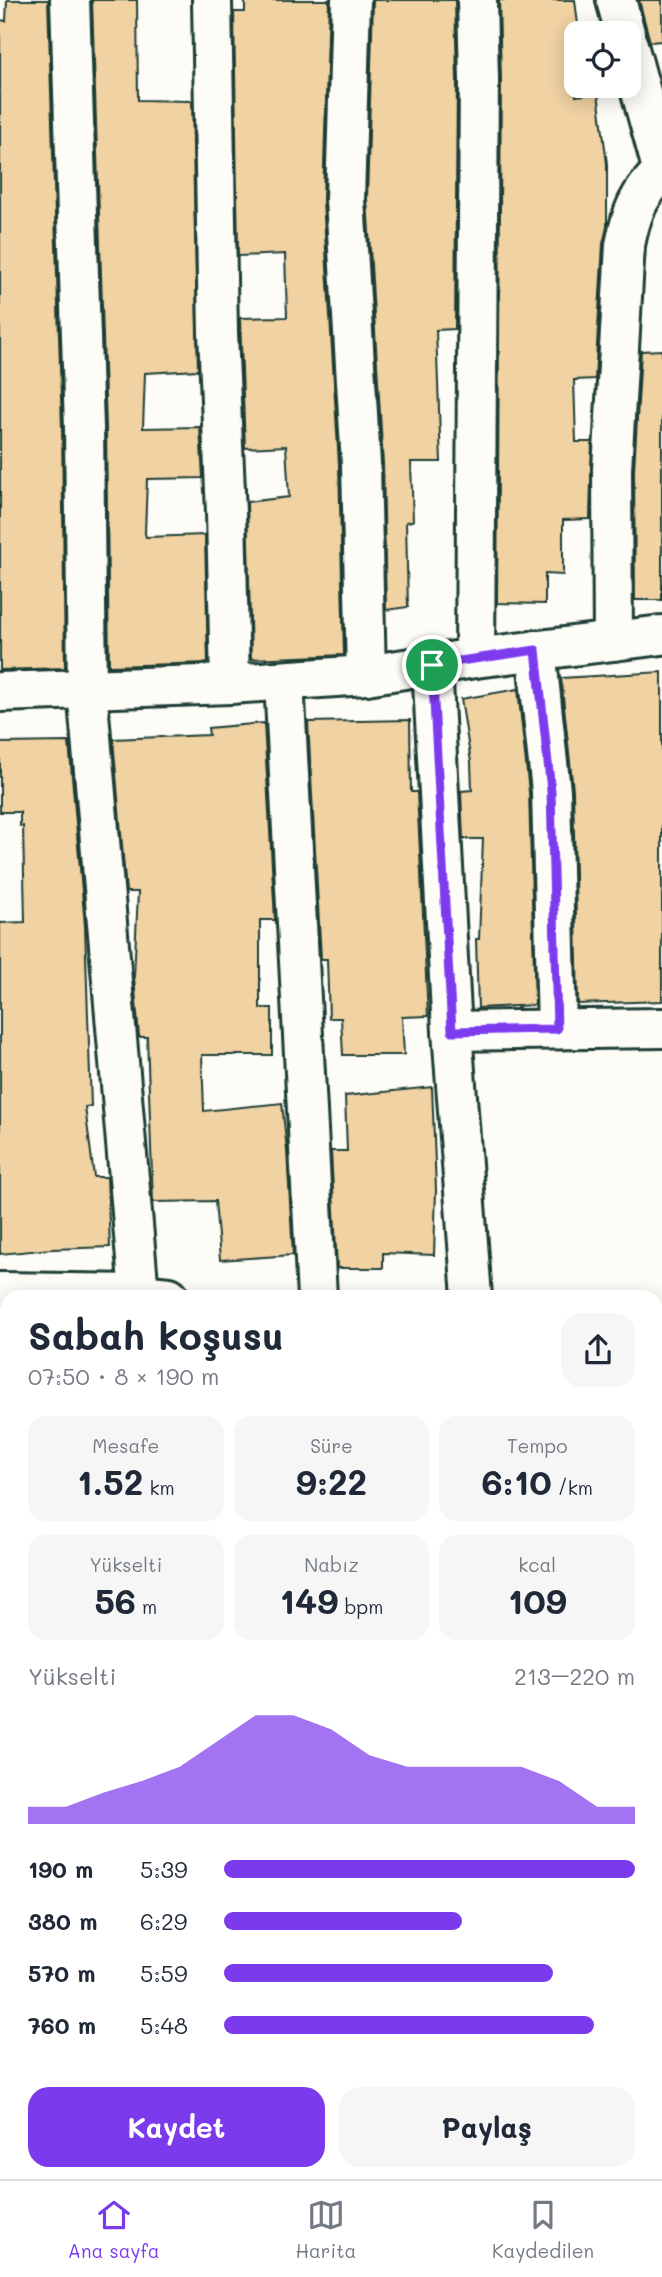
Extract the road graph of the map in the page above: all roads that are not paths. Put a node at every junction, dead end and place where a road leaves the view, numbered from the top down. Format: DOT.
graph roads {
  1 [pos="70,0"];
  2 [pos="212,0"];
  3 [pos="351,0"];
  4 [pos="477,0"];
  5 [pos="616,0"];
  6 [pos="622,21"];
  7 [pos="641,93"];
  8 [pos="662,170"];
  9 [pos="662,635"];
  10 [pos="613,641"];
  11 [pos="536,650"];
  12 [pos="475,658"];
  13 [pos="432,665"];
  14 [pos="366,675"];
  15 [pos="284,681"];
  16 [pos="230,684"];
  17 [pos="87,690"];
  18 [pos="0,692"];
  19 [pos="662,1028"];
  20 [pos="557,1029"];
  21 [pos="452,1031"];
  22 [pos="153,1290"];
  23 [pos="317,1290"];
  24 [pos="471,1290"];
  1 -- 17 [label="street"];
  2 -- 16 [label="street"];
  3 -- 14 [label="street"];
  4 -- 12 [label="street"];
  5 -- 6 [label="street"];
  7 -- 8 [label="street"];
  8 -- 10 [label="street"];
  9 -- 10 [label="street"];
  10 -- 11 [label="street"];
  11 -- 12 [label="street"];
  11 -- 20 [label="street"];
  12 -- 13 [label="street"];
  13 -- 14 [label="street"];
  13 -- 21 [label="street"];
  14 -- 15 [label="street"];
  15 -- 16 [label="street"];
  15 -- 23 [label="street"];
  16 -- 17 [label="street"];
  17 -- 18 [label="street"];
  17 -- 22 [label="street"];
  19 -- 20 [label="street"];
  20 -- 21 [label="street"];
  21 -- 24 [label="street"];
}
